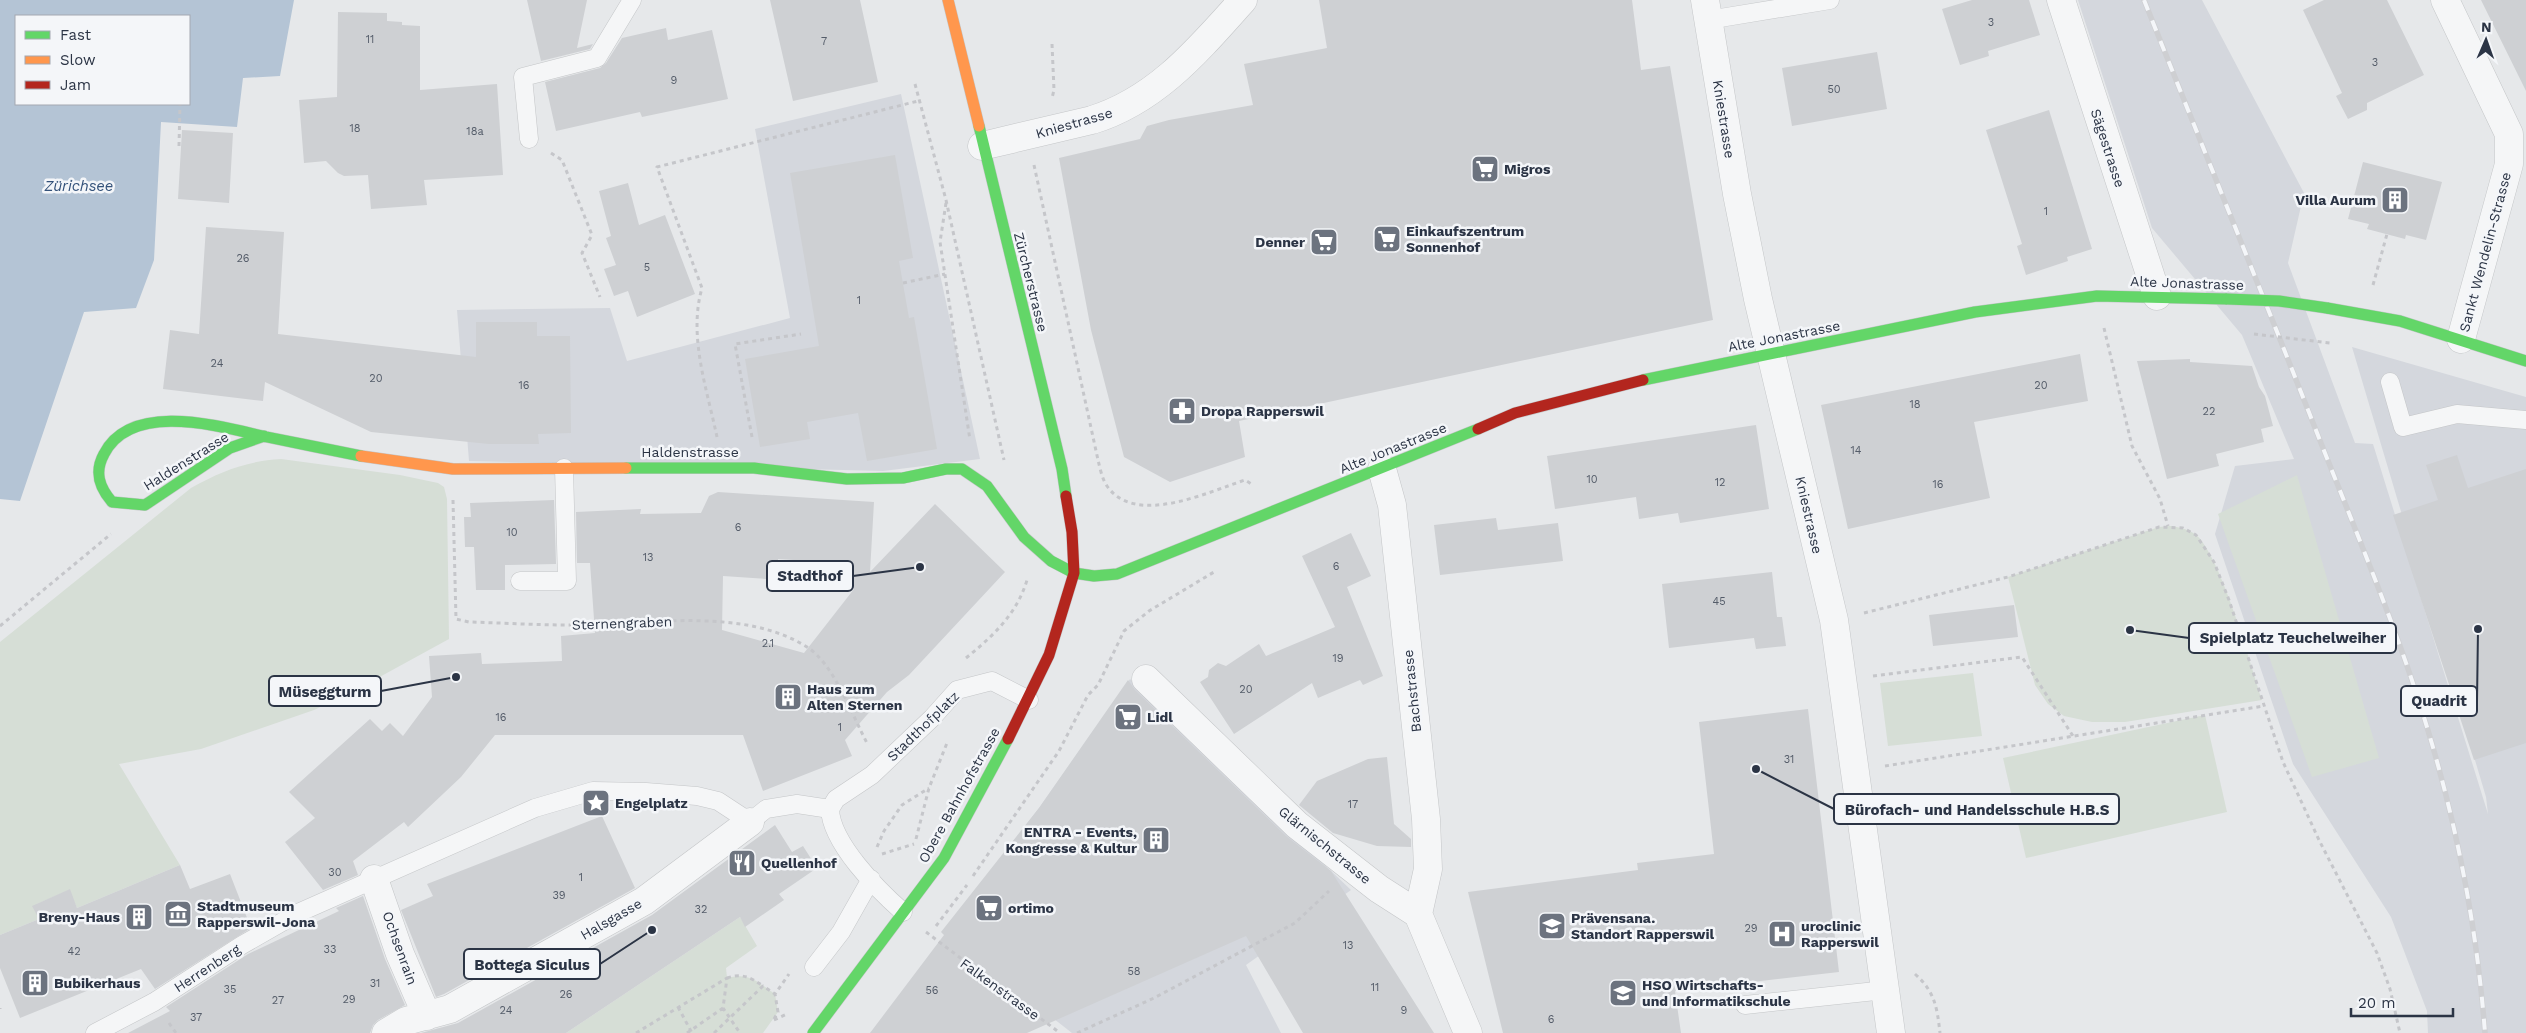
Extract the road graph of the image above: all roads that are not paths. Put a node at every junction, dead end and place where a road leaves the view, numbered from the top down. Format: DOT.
graph roads {
  1 [pos="632,0"];
  2 [pos="948,0"];
  3 [pos="1243,0"];
  4 [pos="1830,0"];
  5 [pos="2061,0"];
  6 [pos="2445,0"];
  7 [pos="1706,10"];
  8 [pos="529,139"];
  9 [pos="982,146"];
  10 [pos="2156,296"];
  11 [pos="2461,339"];
  12 [pos="1770,354"];
  13 [pos="2526,361"];
  14 [pos="2390,382"];
  15 [pos="2526,420"];
  16 [pos="264,436"];
  17 [pos="564,468"];
  18 [pos="1382,468"];
  19 [pos="1074,574"];
  20 [pos="520,581"];
  21 [pos="1146,679"];
  22 [pos="1029,700"];
  23 [pos="830,809"];
  24 [pos="750,822"];
  25 [pos="374,879"];
  26 [pos="871,879"];
  27 [pos="903,912"];
  28 [pos="1418,914"];
  29 [pos="814,967"];
  30 [pos="1885,990"];
  31 [pos="1745,1006"];
  32 [pos="426,1016"];
  33 [pos="95,1033"];
  34 [pos="386,1033"];
  35 [pos="812,1033"];
  36 [pos="1468,1033"];
  37 [pos="1891,1033"];
  1 -- 8 [label="lane"];
  2 -- 9 [label="main road, Zürcherstrasse"];
  3 -- 9 [label="street, Kniestrasse"];
  4 -- 7 [label="lane"];
  5 -- 10 [label="street, Sägestrasse"];
  6 -- 11 [label="street, Sankt Wendelin-Strasse"];
  7 -- 12 [label="street, Kniestrasse"];
  9 -- 19 [label="main road, Zürcherstrasse"];
  10 -- 11 [label="main road, Alte Jonastrasse, bridge"];
  10 -- 12 [label="main road, Alte Jonastrasse"];
  11 -- 13 [label="main road, Alte Jonastrasse"];
  12 -- 18 [label="main road, Alte Jonastrasse"];
  12 -- 30 [label="street, Kniestrasse"];
  14 -- 15 [label="lane"];
  16 -- 16 [label="main road, Haldenstrasse"];
  16 -- 17 [label="main road, Haldenstrasse"];
  17 -- 19 [label="main road, Haldenstrasse"];
  17 -- 20 [label="lane"];
  18 -- 19 [label="main road, Alte Jonastrasse"];
  18 -- 28 [label="street, Bachstrasse"];
  19 -- 22 [label="main road, Obere Bahnhofstrasse"];
  21 -- 28 [label="street, Glärnischstrasse"];
  22 -- 23 [label="lane, Stadthofplatz"];
  22 -- 27 [label="main road, Obere Bahnhofstrasse"];
  23 -- 24 [label="lane, Halsgasse"];
  23 -- 26 [label="lane"];
  24 -- 25 [label="lane"];
  24 -- 32 [label="street, Halsgasse"];
  25 -- 32 [label="street, Ochsenrain"];
  25 -- 33 [label="lane, Herrenberg"];
  26 -- 27 [label="lane"];
  26 -- 29 [label="lane"];
  27 -- 35 [label="main road, Obere Bahnhofstrasse"];
  28 -- 36 [label="street"];
  30 -- 31 [label="lane"];
  30 -- 37 [label="street, Kniestrasse"];
  32 -- 34 [label="street, Halsgasse"];
}
